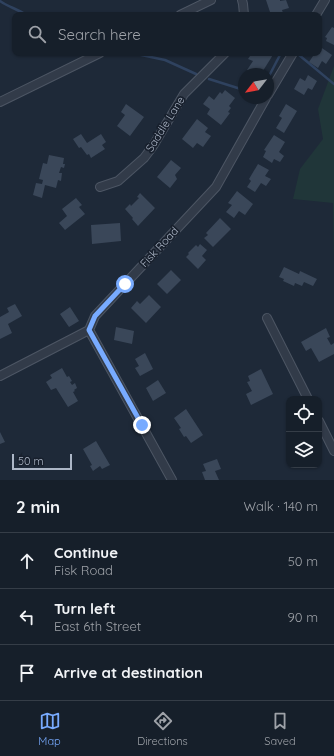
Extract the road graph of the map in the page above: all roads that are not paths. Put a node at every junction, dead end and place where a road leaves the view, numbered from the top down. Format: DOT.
graph roads {
  1 [pos="212,0"];
  2 [pos="242,0"];
  3 [pos="325,0"];
  4 [pos="186,12"];
  5 [pos="244,12"];
  6 [pos="318,12"];
  7 [pos="94,56"];
  8 [pos="222,56"];
  9 [pos="291,56"];
  10 [pos="274,85"];
  11 [pos="0,102"];
  12 [pos="263,104"];
  13 [pos="100,187"];
  14 [pos="267,318"];
  15 [pos="89,330"];
  16 [pos="0,376"];
  17 [pos="306,396"];
  18 [pos="322,427"];
  19 [pos="334,451"];
  20 [pos="172,480"];
  1 -- 4 [label="street"];
  2 -- 5 [label="street"];
  3 -- 6 [label="street"];
  7 -- 11 [label="street"];
  8 -- 13 [label="street, Saddle Lane"];
  9 -- 10 [label="street"];
  12 -- 15 [label="street, Fisk Road"];
  14 -- 17 [label="street"];
  15 -- 16 [label="street"];
  15 -- 20 [label="street"];
  18 -- 19 [label="street"];
}
